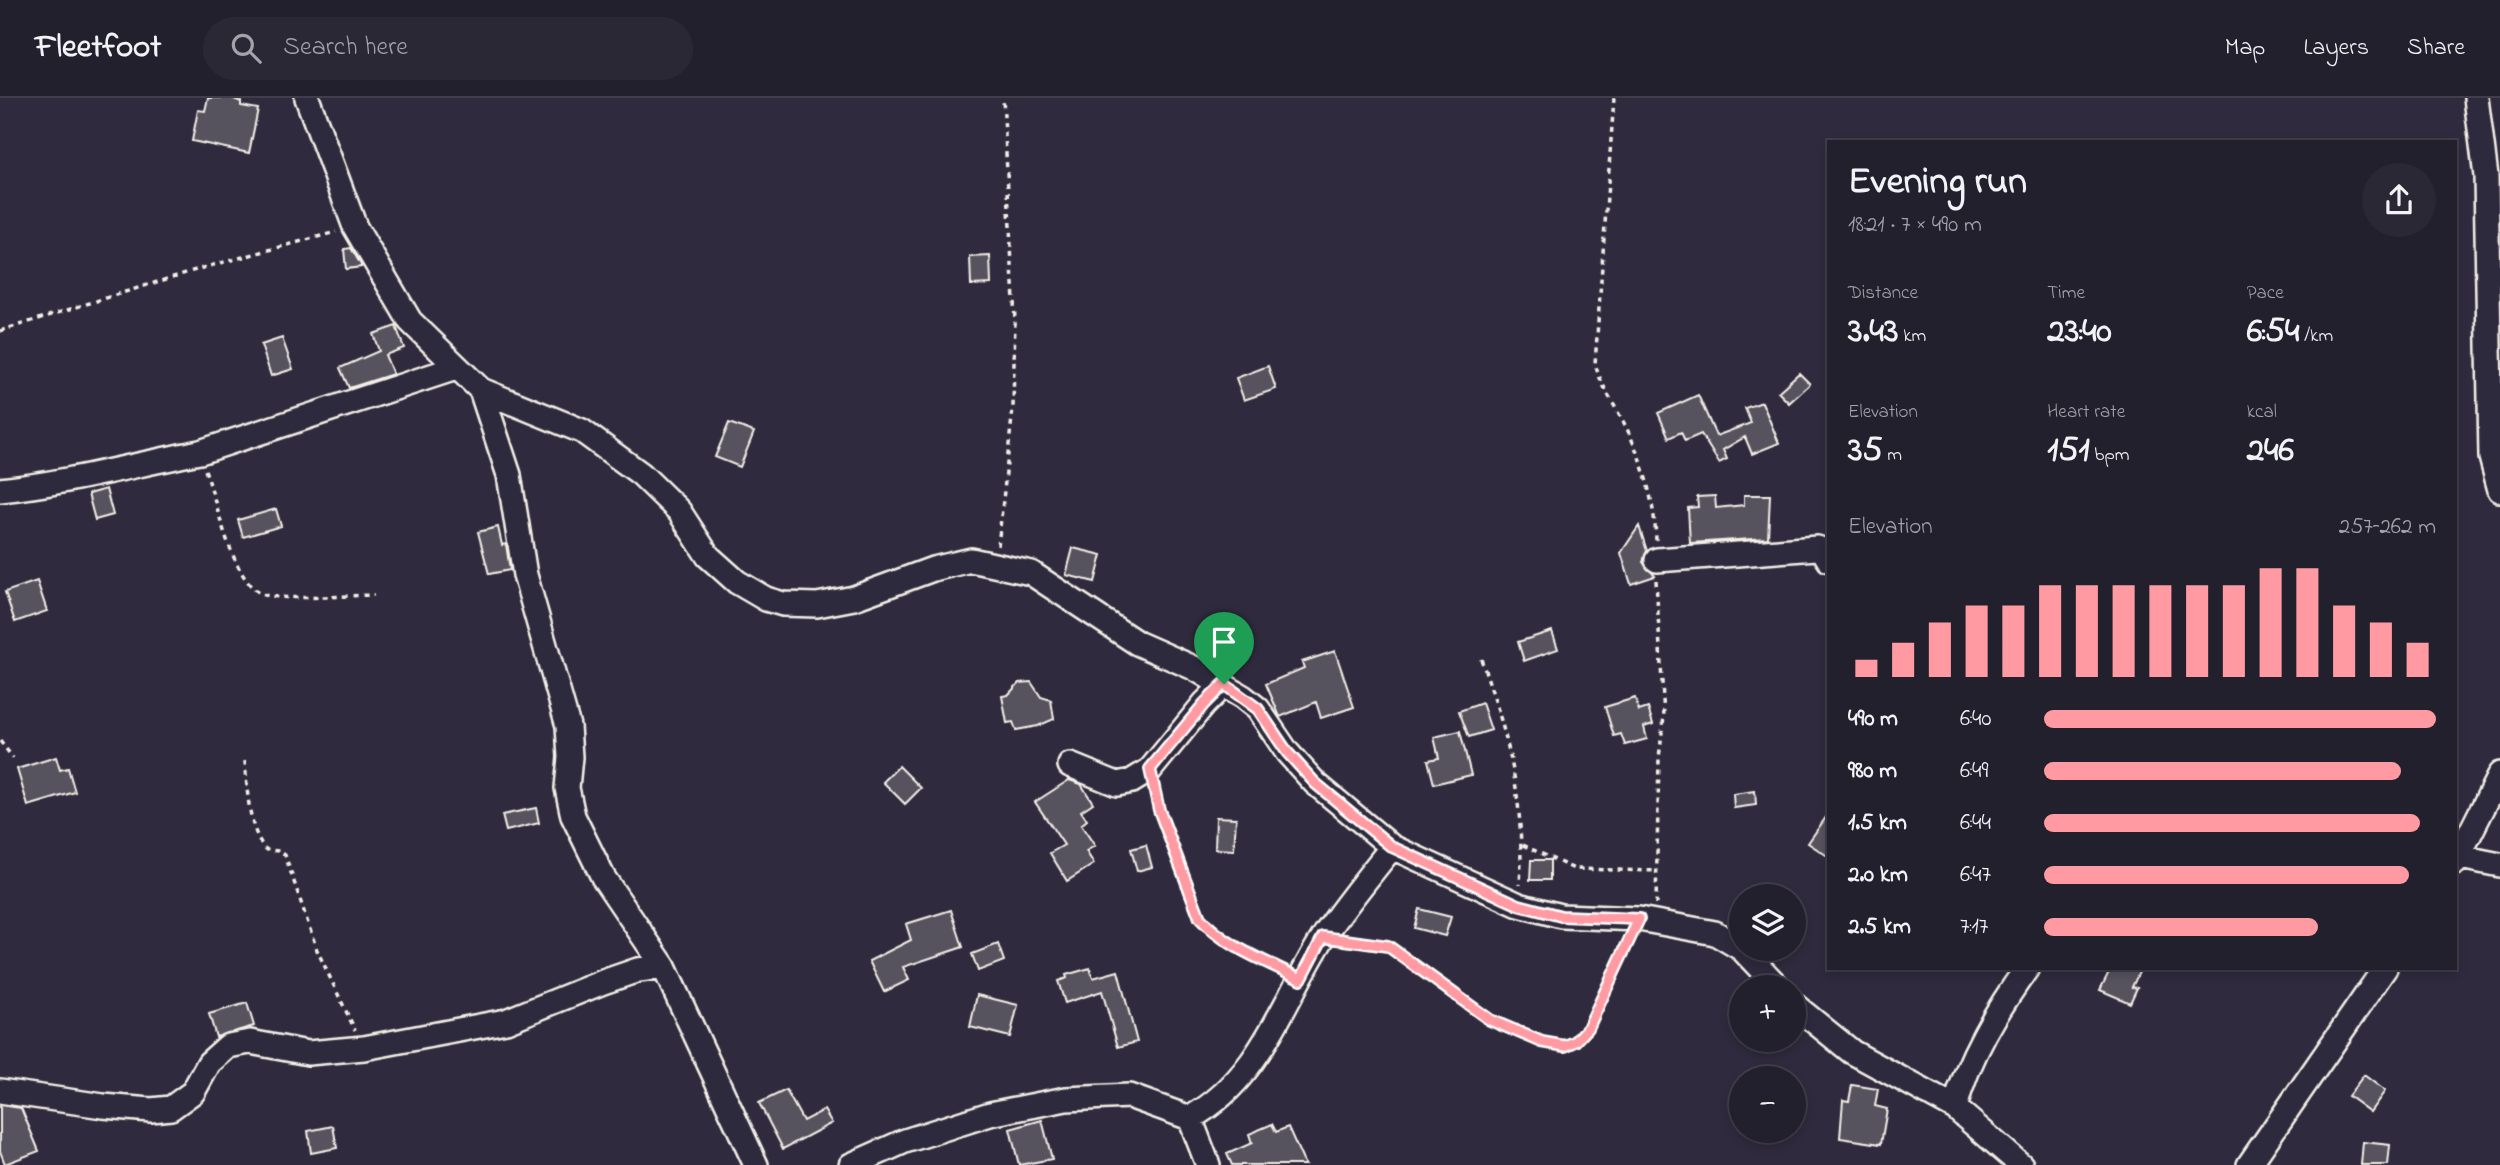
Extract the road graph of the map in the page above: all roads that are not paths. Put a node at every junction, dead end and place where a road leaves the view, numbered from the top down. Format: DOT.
graph roads {
  1 [pos="307,98"];
  2 [pos="2476,98"];
  3 [pos="456,368"];
  4 [pos="481,390"];
  5 [pos="0,490"];
  6 [pos="2500,490"];
  7 [pos="1827,557"];
  8 [pos="1657,560"];
  9 [pos="1224,684"];
  10 [pos="1070,765"];
  11 [pos="2500,774"];
  12 [pos="1392,847"];
  13 [pos="2457,860"];
  14 [pos="2500,865"];
  15 [pos="664,967"];
  16 [pos="2026,970"];
  17 [pos="2384,970"];
  18 [pos="1767,975"];
  19 [pos="1806,1014"];
  20 [pos="0,1091"];
  21 [pos="1955,1108"];
  22 [pos="1190,1118"];
  23 [pos="757,1165"];
  24 [pos="851,1165"];
  25 [pos="1208,1165"];
  26 [pos="2021,1165"];
  27 [pos="2249,1165"];
  1 -- 3 [label="street"];
  2 -- 6 [label="street"];
  3 -- 4 [label="street"];
  3 -- 5 [label="street"];
  4 -- 9 [label="street"];
  4 -- 15 [label="street"];
  7 -- 8 [label="street"];
  9 -- 10 [label="street"];
  9 -- 12 [label="street"];
  11 -- 13 [label="street"];
  12 -- 18 [label="street"];
  12 -- 22 [label="street"];
  13 -- 14 [label="street"];
  15 -- 20 [label="street"];
  15 -- 23 [label="street"];
  16 -- 21 [label="street"];
  17 -- 27 [label="street"];
  19 -- 21 [label="street"];
  21 -- 26 [label="street"];
  22 -- 24 [label="street"];
  22 -- 25 [label="street"];
}
